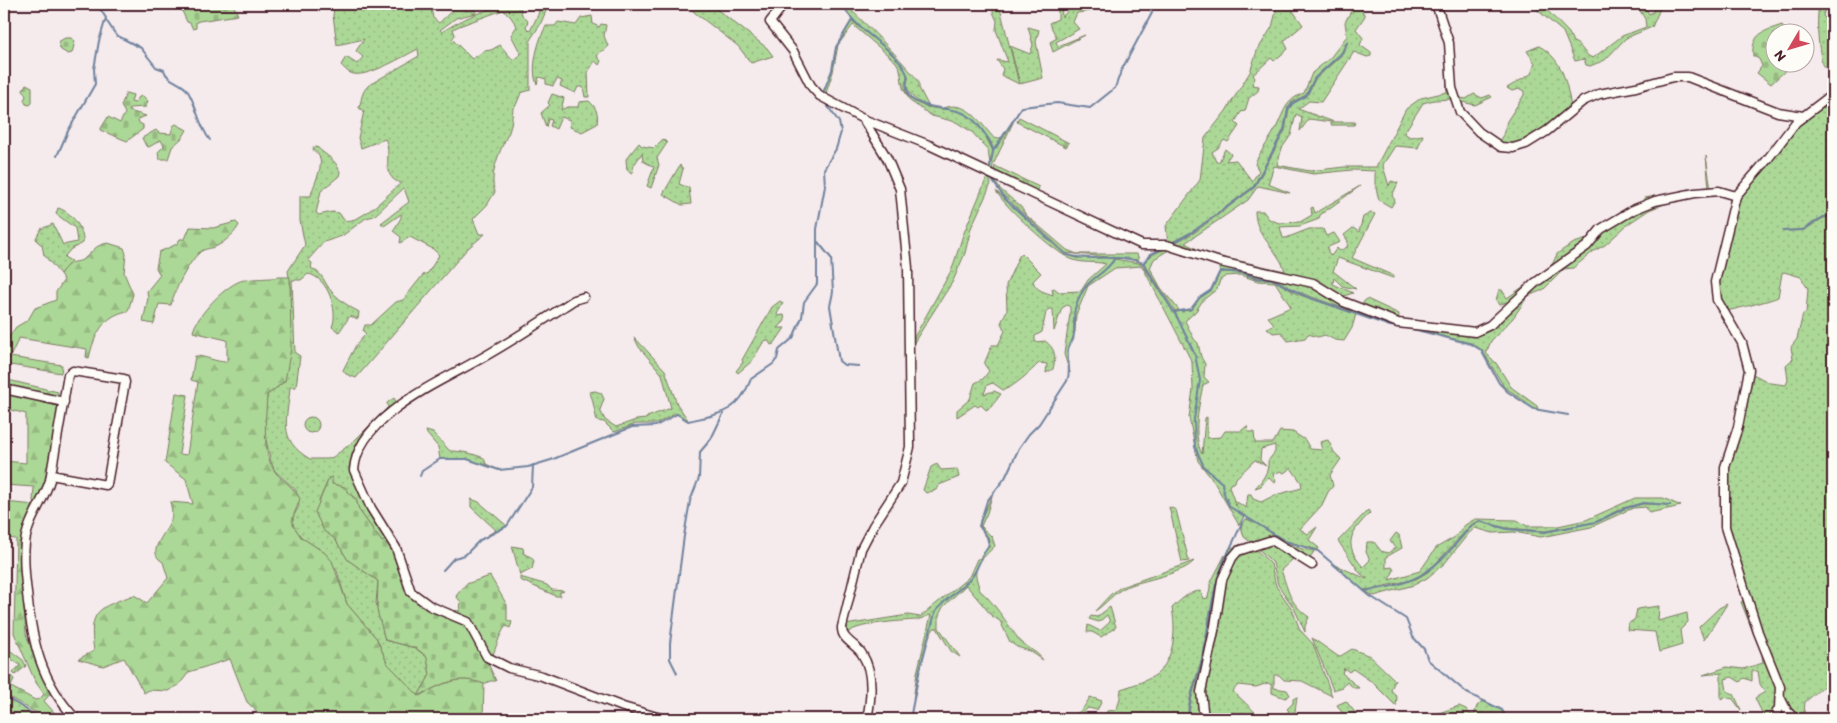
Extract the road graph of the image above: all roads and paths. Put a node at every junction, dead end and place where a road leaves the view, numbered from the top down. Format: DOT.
graph roads {
  1 [pos="784,4"];
  2 [pos="1436,4"];
  3 [pos="1833,94"];
  4 [pos="1803,116"];
  5 [pos="863,119"];
  6 [pos="1736,196"];
  7 [pos="584,297"];
  8 [pos="4,389"];
  9 [pos="64,402"];
  10 [pos="51,475"];
  11 [pos="1312,565"];
  12 [pos="1781,699"];
  13 [pos="76,719"];
  14 [pos="664,719"];
  15 [pos="867,719"];
  16 [pos="1204,719"];
  17 [pos="1773,719"];
  18 [pos="1795,719"];
  1 -- 5 [label="street"];
  2 -- 4 [label="street"];
  3 -- 4 [label="street"];
  4 -- 6 [label="street"];
  5 -- 6 [label="street"];
  5 -- 15 [label="street"];
  6 -- 12 [label="street"];
  7 -- 14 [label="street"];
  8 -- 9 [label="street"];
  9 -- 10 [label="street"];
  9 -- 10 [label="street"];
  10 -- 13 [label="street"];
  11 -- 16 [label="street"];
  12 -- 17 [label="street"];
  12 -- 18 [label="street"];
}
